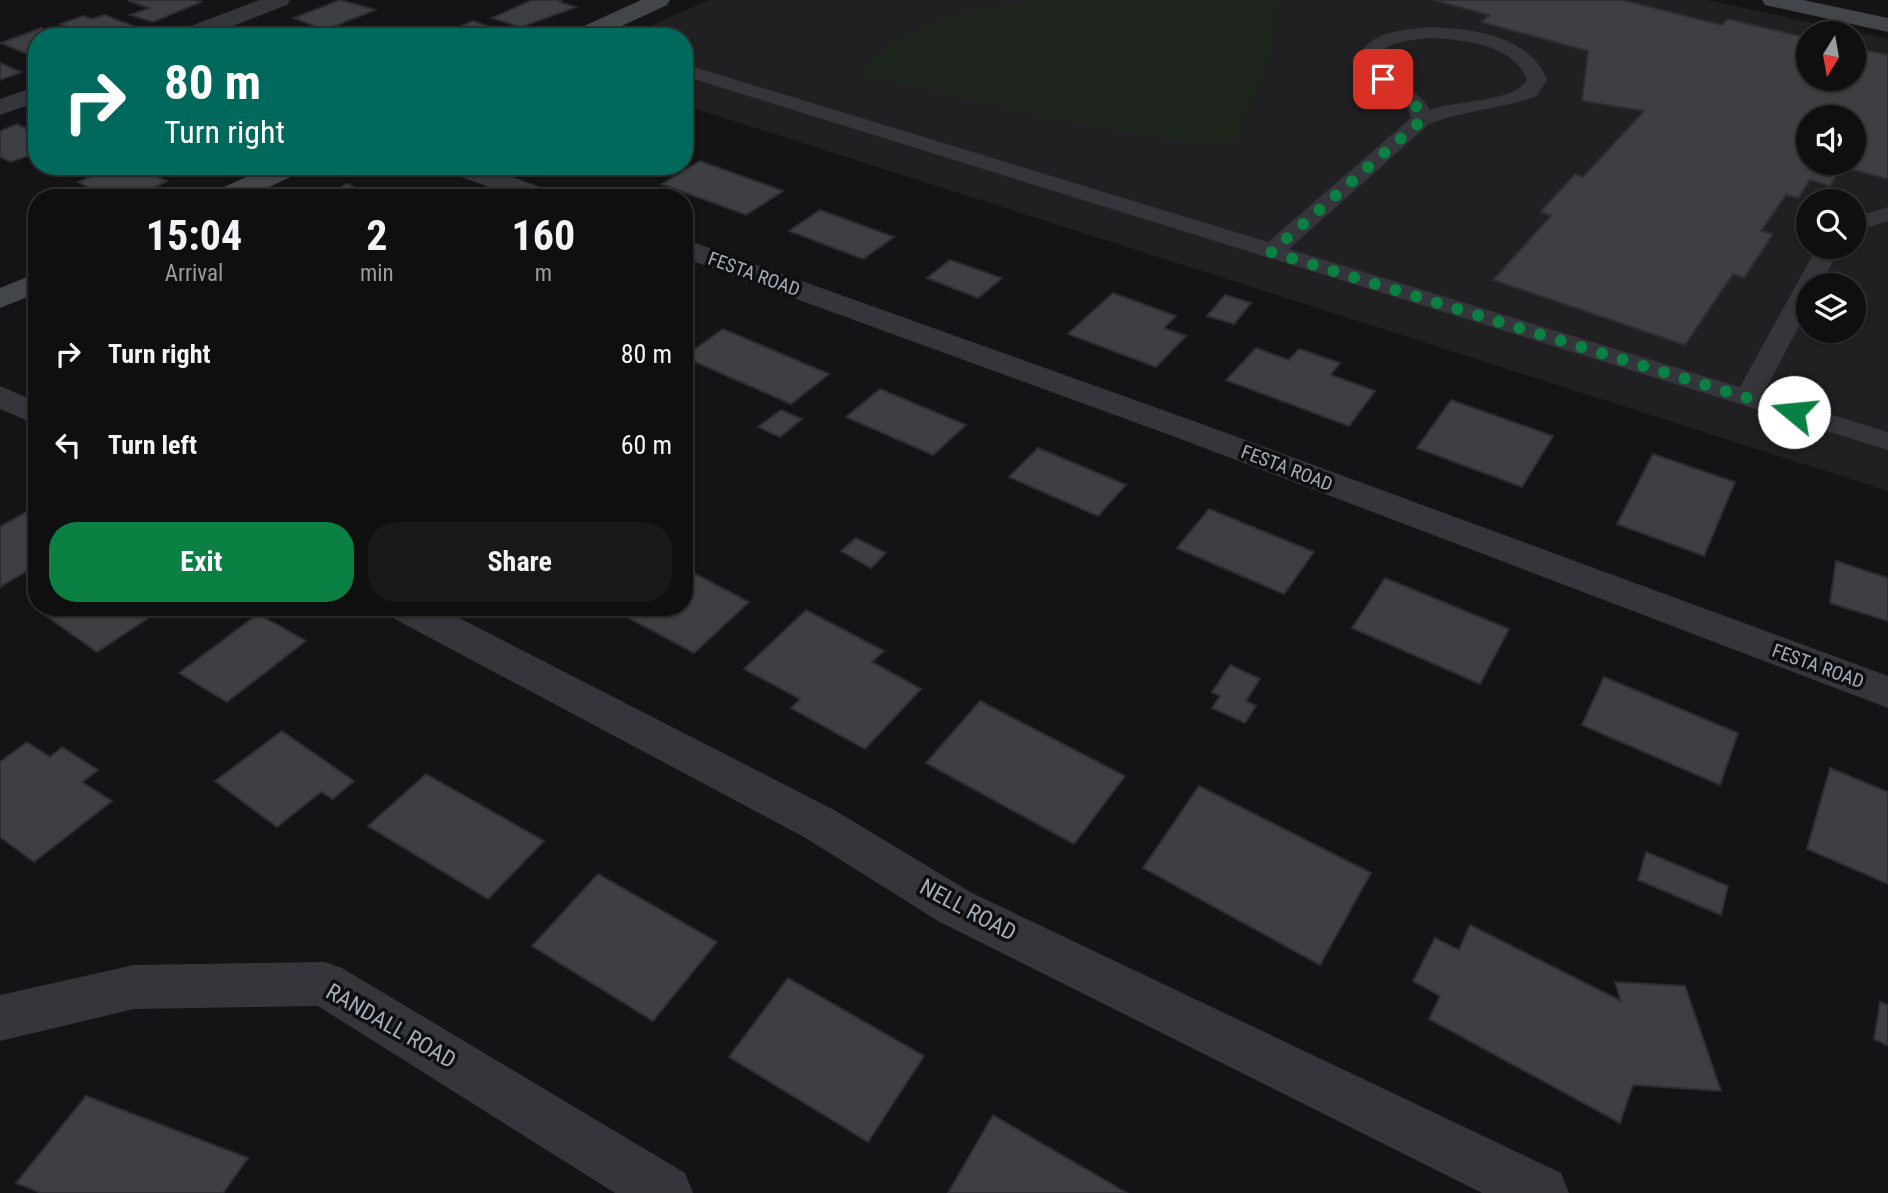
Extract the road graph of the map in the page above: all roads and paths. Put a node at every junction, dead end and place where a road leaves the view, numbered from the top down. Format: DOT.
graph roads {
  1 [pos="279,0"];
  2 [pos="659,0"];
  3 [pos="1773,0"];
  4 [pos="1888,24"];
  5 [pos="206,28"];
  6 [pos="598,28"];
  7 [pos="693,73"];
  8 [pos="28,97"];
  9 [pos="0,108"];
  10 [pos="1422,120"];
  11 [pos="273,175"];
  12 [pos="481,175"];
  13 [pos="242,189"];
  14 [pos="520,189"];
  15 [pos="1888,214"];
  16 [pos="1866,221"];
  17 [pos="693,251"];
  18 [pos="1271,252"];
  19 [pos="28,286"];
  20 [pos="0,299"];
  21 [pos="1796,308"];
  22 [pos="0,396"];
  23 [pos="1747,398"];
  24 [pos="28,410"];
  25 [pos="1888,441"];
  26 [pos="422,616"];
  27 [pos="1888,692"];
  28 [pos="0,1018"];
  29 [pos="666,1193"];
  30 [pos="1541,1193"];
  1 -- 5 [label="street"];
  2 -- 6 [label="street"];
  3 -- 4 [label="street"];
  7 -- 18 [label="lane"];
  8 -- 9 [label="street"];
  10 -- 10 [label="lane"];
  10 -- 18 [label="lane"];
  11 -- 13 [label="street"];
  12 -- 14 [label="street"];
  15 -- 16 [label="lane"];
  17 -- 27 [label="street, FESTA ROAD"];
  18 -- 23 [label="lane"];
  19 -- 20 [label="street"];
  21 -- 23 [label="lane"];
  22 -- 24 [label="street"];
  23 -- 25 [label="lane"];
  26 -- 30 [label="street, NELL ROAD"];
  28 -- 29 [label="street, RANDALL ROAD"];
}
